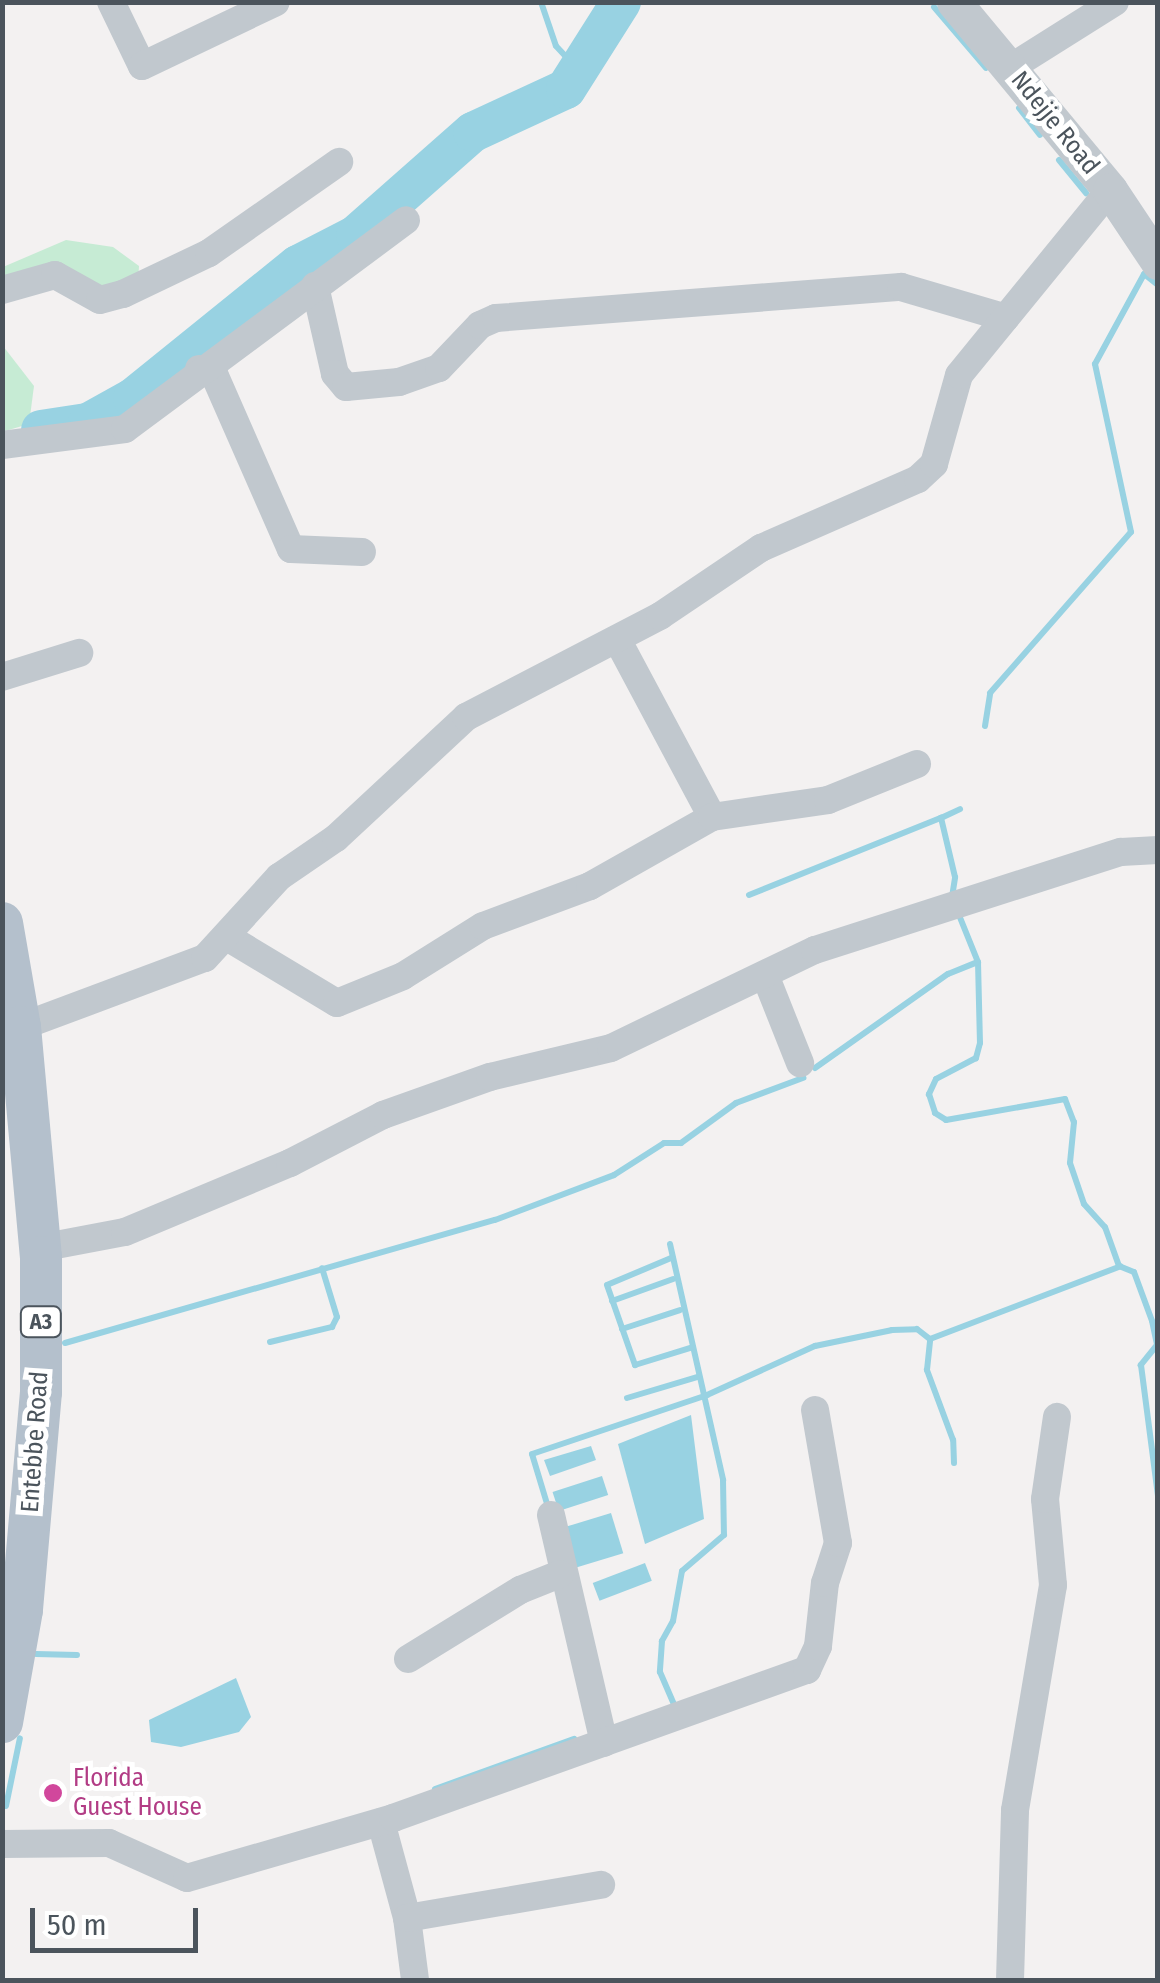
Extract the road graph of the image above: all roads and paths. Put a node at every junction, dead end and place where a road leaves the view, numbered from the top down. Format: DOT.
graph roads {
  1 [pos="111,2"];
  2 [pos="276,2"];
  3 [pos="954,2"];
  4 [pos="1115,2"];
  5 [pos="1010,68"];
  6 [pos="339,162"];
  7 [pos="1110,190"];
  8 [pos="406,220"];
  9 [pos="1153,256"];
  10 [pos="315,286"];
  11 [pos="2,290"];
  12 [pos="1006,318"];
  13 [pos="199,369"];
  14 [pos="2,445"];
  15 [pos="362,552"];
  16 [pos="618,639"];
  17 [pos="79,653"];
  18 [pos="2,676"];
  19 [pos="917,764"];
  20 [pos="712,817"];
  21 [pos="1158,850"];
  22 [pos="2,923"];
  23 [pos="227,937"];
  24 [pos="765,975"];
  25 [pos="20,1027"];
  26 [pos="800,1063"];
  27 [pos="40,1248"];
  28 [pos="814,1410"];
  29 [pos="1057,1417"];
  30 [pos="550,1515"];
  31 [pos="560,1574"];
  32 [pos="408,1659"];
  33 [pos="2,1722"];
  34 [pos="604,1743"];
  35 [pos="381,1822"];
  36 [pos="2,1844"];
  37 [pos="602,1885"];
  38 [pos="407,1918"];
  39 [pos="415,1980"];
  40 [pos="1010,1980"];
  1 -- 2 [label="street"];
  3 -- 5 [label="street, Ndejje Road"];
  4 -- 5 [label="street"];
  5 -- 7 [label="street, Ndejje Road"];
  6 -- 11 [label="street"];
  7 -- 9 [label="street, Ndejje Road"];
  7 -- 12 [label="street"];
  8 -- 10 [label="street"];
  10 -- 12 [label="street"];
  10 -- 13 [label="street"];
  12 -- 16 [label="street"];
  13 -- 14 [label="street"];
  13 -- 15 [label="street"];
  16 -- 20 [label="street"];
  16 -- 23 [label="street"];
  17 -- 18 [label="street"];
  19 -- 20 [label="street"];
  20 -- 23 [label="street"];
  21 -- 24 [label="street"];
  22 -- 25 [label="main road, Entebbe Road / A3"];
  23 -- 25 [label="street"];
  24 -- 26 [label="street"];
  24 -- 27 [label="street"];
  25 -- 27 [label="main road, Entebbe Road / A3"];
  27 -- 33 [label="main road, Entebbe Road / A3"];
  28 -- 34 [label="street"];
  29 -- 40 [label="street"];
  30 -- 31 [label="street"];
  31 -- 32 [label="street"];
  31 -- 34 [label="street"];
  34 -- 35 [label="street"];
  35 -- 36 [label="street"];
  35 -- 38 [label="street"];
  37 -- 38 [label="street"];
  38 -- 39 [label="street"];
}
